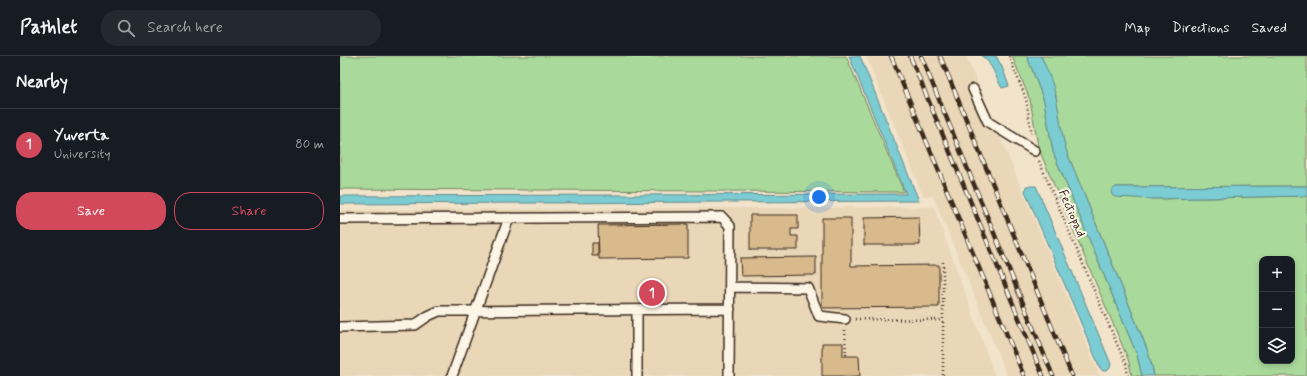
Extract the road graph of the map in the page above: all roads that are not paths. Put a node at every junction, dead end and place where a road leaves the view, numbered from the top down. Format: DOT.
graph roads {
  1 [pos="973,89"];
  2 [pos="1035,152"];
  3 [pos="509,218"];
  4 [pos="340,219"];
  5 [pos="730,287"];
  6 [pos="730,309"];
  7 [pos="637,310"];
  8 [pos="475,311"];
  9 [pos="845,319"];
  10 [pos="340,327"];
  11 [pos="452,376"];
  12 [pos="637,376"];
  13 [pos="730,376"];
  1 -- 2 [label="lane"];
  3 -- 4 [label="lane"];
  3 -- 5 [label="lane"];
  3 -- 8 [label="lane"];
  5 -- 6 [label="lane"];
  5 -- 9 [label="lane"];
  6 -- 7 [label="lane"];
  6 -- 13 [label="lane"];
  7 -- 8 [label="lane"];
  7 -- 12 [label="lane"];
  8 -- 10 [label="lane"];
  8 -- 11 [label="lane"];
}
